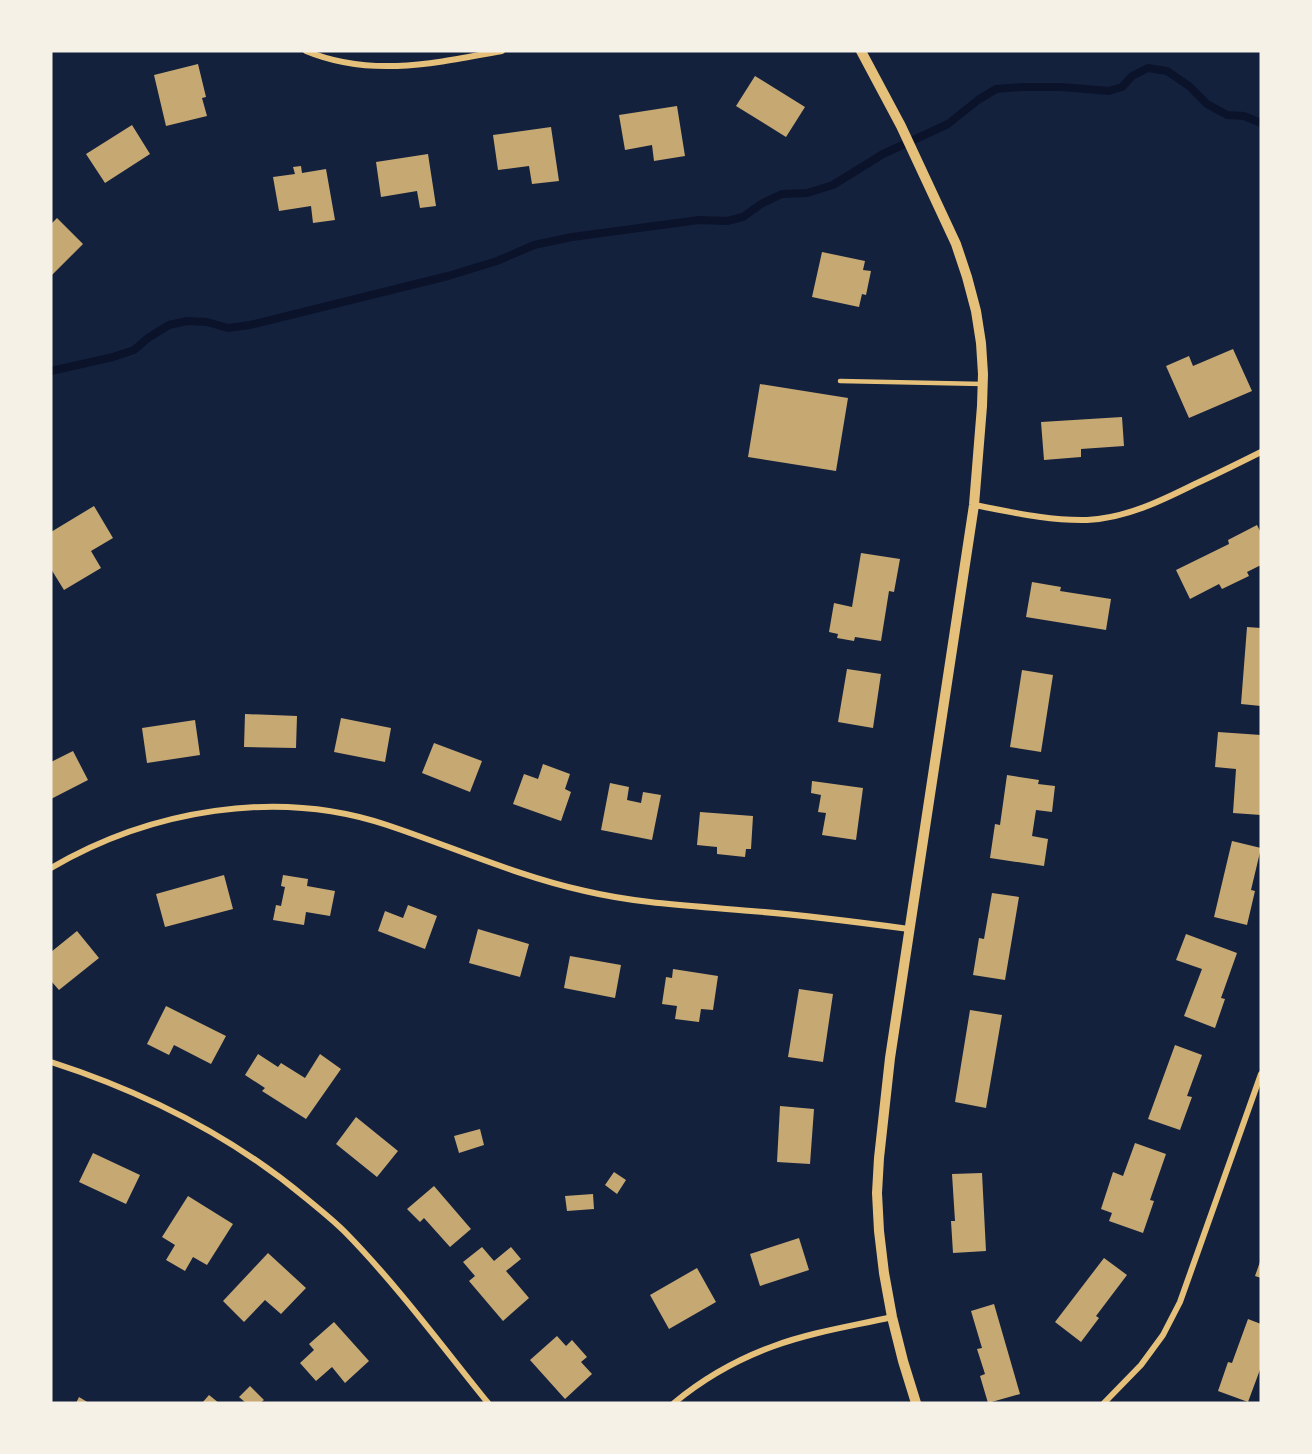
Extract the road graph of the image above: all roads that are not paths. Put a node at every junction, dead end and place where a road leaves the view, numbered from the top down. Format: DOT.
graph roads {
  1 [pos="306,51"];
  2 [pos="502,51"];
  3 [pos="861,51"];
  4 [pos="840,381"];
  5 [pos="982,384"];
  6 [pos="1261,453"];
  7 [pos="974,505"];
  8 [pos="51,868"];
  9 [pos="909,929"];
  10 [pos="51,1062"];
  11 [pos="1261,1074"];
  12 [pos="892,1317"];
  13 [pos="488,1403"];
  14 [pos="674,1403"];
  15 [pos="916,1403"];
  16 [pos="1104,1403"];
  1 -- 2 [label="street"];
  3 -- 5 [label="street"];
  4 -- 5 [label="lane"];
  5 -- 7 [label="street"];
  6 -- 7 [label="street"];
  7 -- 9 [label="street"];
  8 -- 9 [label="street"];
  9 -- 12 [label="street"];
  10 -- 13 [label="street"];
  11 -- 16 [label="street"];
  12 -- 14 [label="street"];
  12 -- 15 [label="street"];
}
